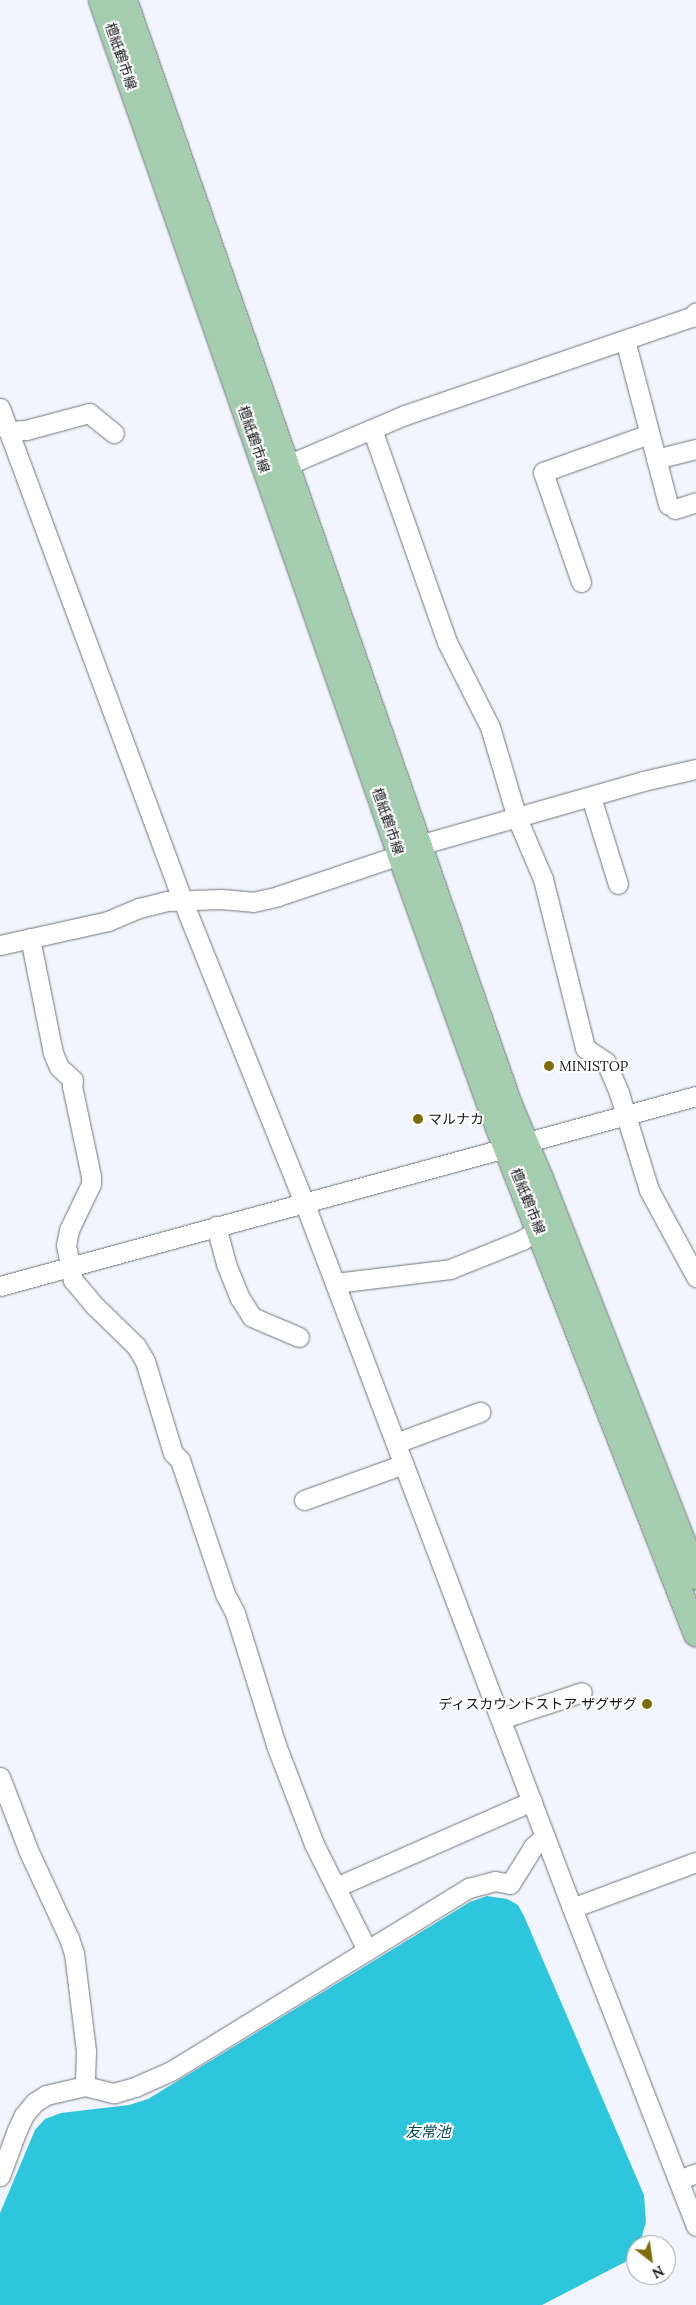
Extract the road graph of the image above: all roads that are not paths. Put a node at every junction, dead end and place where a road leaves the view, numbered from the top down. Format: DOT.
graph roads {
  1 [pos="101,0"];
  2 [pos="124,0"];
  3 [pos="696,312"];
  4 [pos="625,340"];
  5 [pos="0,408"];
  6 [pos="372,429"];
  7 [pos="8,431"];
  8 [pos="114,433"];
  9 [pos="649,434"];
  10 [pos="696,449"];
  11 [pos="656,459"];
  12 [pos="287,465"];
  13 [pos="696,502"];
  14 [pos="581,582"];
  15 [pos="696,769"];
  16 [pos="591,796"];
  17 [pos="517,818"];
  18 [pos="409,850"];
  19 [pos="618,884"];
  20 [pos="182,899"];
  21 [pos="30,938"];
  22 [pos="0,945"];
  23 [pos="696,1096"];
  24 [pos="626,1116"];
  25 [pos="516,1145"];
  26 [pos="304,1202"];
  27 [pos="216,1226"];
  28 [pos="539,1229"];
  29 [pos="71,1267"];
  30 [pos="696,1277"];
  31 [pos="335,1283"];
  32 [pos="0,1286"];
  33 [pos="299,1337"];
  34 [pos="480,1412"];
  35 [pos="396,1443"];
  36 [pos="404,1464"];
  37 [pos="304,1500"];
  38 [pos="696,1578"];
  39 [pos="696,1634"];
  40 [pos="582,1692"];
  41 [pos="501,1719"];
  42 [pos="0,1777"];
  43 [pos="532,1802"];
  44 [pos="545,1836"];
  45 [pos="696,1862"];
  46 [pos="336,1887"];
  47 [pos="572,1908"];
  48 [pos="366,1950"];
  49 [pos="85,2086"];
  50 [pos="0,2176"];
  51 [pos="688,2177"];
  52 [pos="696,2226"];
  1 -- 18 [label="main road, 檀紙鶴市線"];
  2 -- 12 [label="main road, 檀紙鶴市線"];
  3 -- 4 [label="street"];
  4 -- 6 [label="street"];
  4 -- 9 [label="street"];
  5 -- 7 [label="street"];
  6 -- 12 [label="street"];
  6 -- 17 [label="street"];
  7 -- 8 [label="street"];
  7 -- 20 [label="street"];
  9 -- 11 [label="street"];
  9 -- 14 [label="street"];
  10 -- 11 [label="street"];
  11 -- 13 [label="street"];
  12 -- 18 [label="main road, 檀紙鶴市線"];
  15 -- 16 [label="street"];
  16 -- 17 [label="street"];
  16 -- 19 [label="street"];
  17 -- 18 [label="street"];
  17 -- 24 [label="street"];
  18 -- 20 [label="street"];
  18 -- 25 [label="main road, 檀紙鶴市線"];
  20 -- 21 [label="street"];
  20 -- 26 [label="street"];
  21 -- 22 [label="street"];
  21 -- 29 [label="street"];
  23 -- 24 [label="street"];
  24 -- 25 [label="street"];
  24 -- 30 [label="street"];
  25 -- 26 [label="street"];
  25 -- 28 [label="main road, 檀紙鶴市線"];
  25 -- 38 [label="main road, 檀紙鶴市線"];
  26 -- 27 [label="street"];
  26 -- 31 [label="street"];
  27 -- 29 [label="street"];
  27 -- 33 [label="street"];
  28 -- 31 [label="street"];
  28 -- 39 [label="main road, 檀紙鶴市線"];
  29 -- 32 [label="street"];
  29 -- 46 [label="street"];
  31 -- 35 [label="street"];
  34 -- 35 [label="street"];
  35 -- 36 [label="street"];
  36 -- 37 [label="street"];
  36 -- 41 [label="street"];
  40 -- 41 [label="street"];
  41 -- 43 [label="street"];
  42 -- 49 [label="street"];
  43 -- 44 [label="street"];
  43 -- 46 [label="street"];
  44 -- 47 [label="street"];
  44 -- 48 [label="street"];
  45 -- 47 [label="street"];
  46 -- 48 [label="street"];
  47 -- 51 [label="street"];
  48 -- 49 [label="street"];
  49 -- 50 [label="street"];
  51 -- 52 [label="street"];
}
